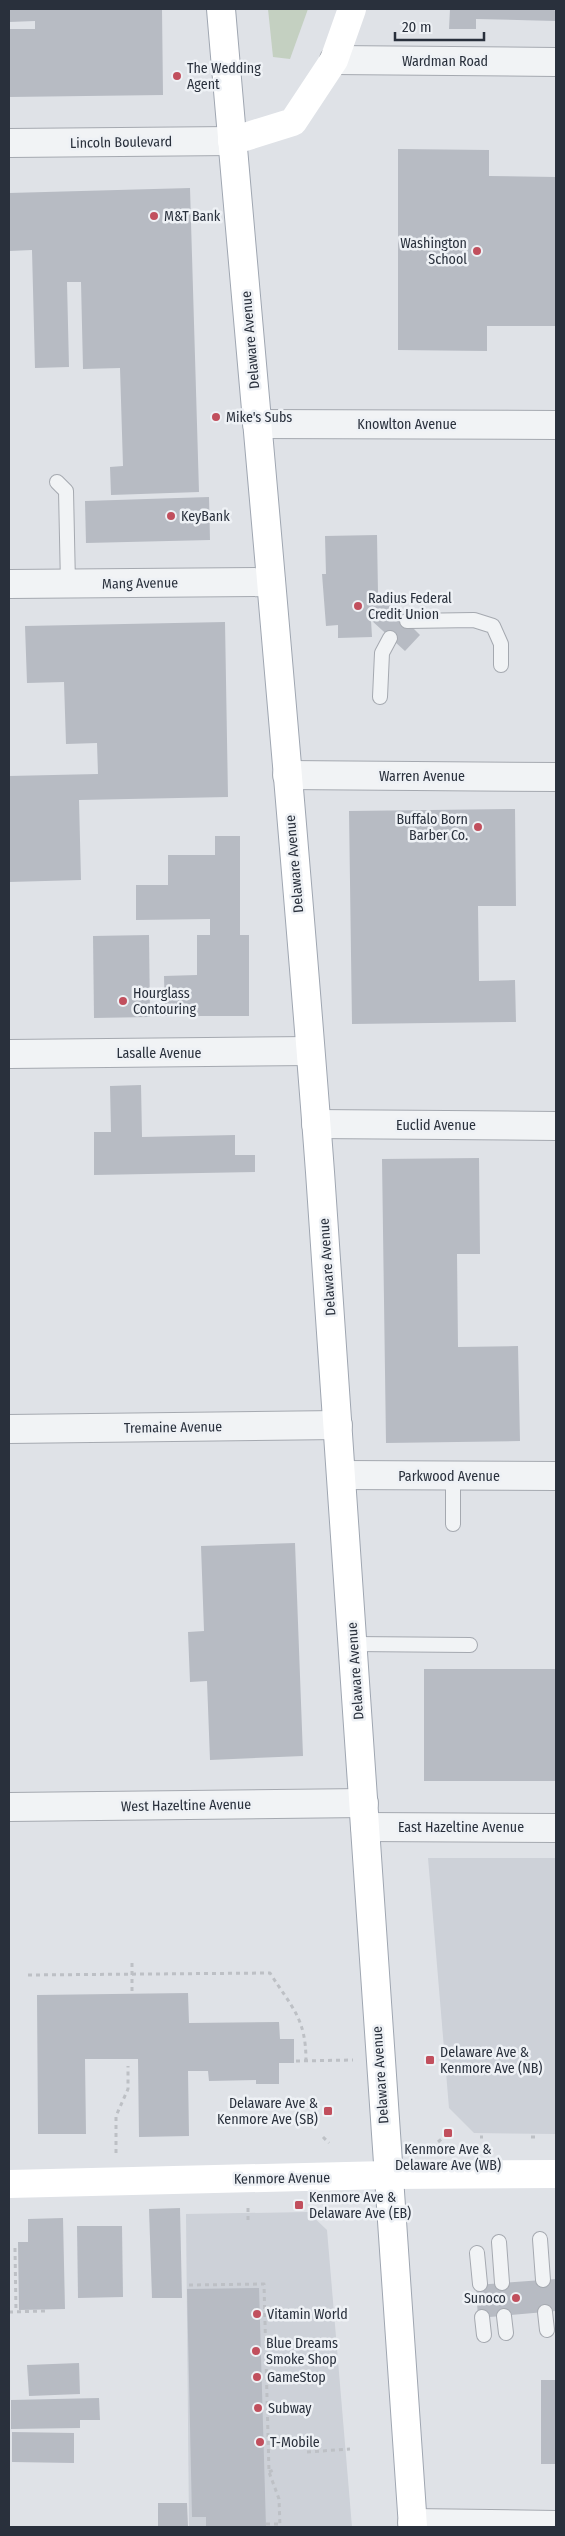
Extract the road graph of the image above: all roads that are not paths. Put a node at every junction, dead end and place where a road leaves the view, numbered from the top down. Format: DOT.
graph roads {
  1 [pos="221,9"];
  2 [pos="352,9"];
  3 [pos="334,60"];
  4 [pos="556,62"];
  5 [pos="232,141"];
  6 [pos="9,143"];
  7 [pos="257,424"];
  8 [pos="556,425"];
  9 [pos="57,482"];
  10 [pos="271,582"];
  11 [pos="9,584"];
  12 [pos="68,584"];
  13 [pos="407,621"];
  14 [pos="390,638"];
  15 [pos="500,665"];
  16 [pos="380,697"];
  17 [pos="288,775"];
  18 [pos="556,777"];
  19 [pos="310,1051"];
  20 [pos="9,1054"];
  21 [pos="316,1124"];
  22 [pos="556,1126"];
  23 [pos="338,1426"];
  24 [pos="9,1429"];
  25 [pos="342,1475"];
  26 [pos="453,1476"];
  27 [pos="556,1476"];
  28 [pos="453,1524"];
  29 [pos="353,1644"];
  30 [pos="470,1644"];
  31 [pos="9,1807"];
  32 [pos="364,1815"];
  33 [pos="556,1828"];
  34 [pos="556,2174"];
  35 [pos="387,2176"];
  36 [pos="9,2184"];
  37 [pos="540,2239"];
  38 [pos="499,2242"];
  39 [pos="477,2253"];
  40 [pos="543,2280"];
  41 [pos="502,2282"];
  42 [pos="480,2284"];
  43 [pos="545,2312"];
  44 [pos="504,2316"];
  45 [pos="482,2317"];
  46 [pos="546,2330"];
  47 [pos="506,2333"];
  48 [pos="484,2335"];
  49 [pos="556,2524"];
  50 [pos="413,2525"];
  51 [pos="515,2526"];
  1 -- 5 [label="main road, Delaware Avenue"];
  2 -- 3 [label="main road"];
  3 -- 4 [label="street, Wardman Road"];
  3 -- 5 [label="main road"];
  5 -- 6 [label="street, Lincoln Boulevard"];
  5 -- 7 [label="main road, Delaware Avenue"];
  7 -- 8 [label="street, Knowlton Avenue"];
  7 -- 10 [label="main road, Delaware Avenue"];
  9 -- 12 [label="lane"];
  10 -- 12 [label="street, Mang Avenue"];
  10 -- 17 [label="main road, Delaware Avenue"];
  11 -- 12 [label="street, Mang Avenue"];
  13 -- 15 [label="lane"];
  14 -- 16 [label="lane"];
  17 -- 18 [label="street, Warren Avenue"];
  17 -- 19 [label="main road, Delaware Avenue"];
  19 -- 20 [label="street, Lasalle Avenue"];
  19 -- 21 [label="main road, Delaware Avenue"];
  21 -- 22 [label="street, Euclid Avenue"];
  21 -- 23 [label="main road, Delaware Avenue"];
  23 -- 24 [label="street, Tremaine Avenue"];
  23 -- 25 [label="main road, Delaware Avenue"];
  25 -- 26 [label="street, Parkwood Avenue"];
  25 -- 29 [label="main road, Delaware Avenue"];
  26 -- 27 [label="street, Parkwood Avenue"];
  26 -- 28 [label="lane"];
  29 -- 30 [label="lane"];
  29 -- 32 [label="main road, Delaware Avenue"];
  31 -- 32 [label="street, West Hazeltine Avenue"];
  32 -- 33 [label="street, East Hazeltine Avenue"];
  32 -- 35 [label="main road, Delaware Avenue"];
  34 -- 35 [label="main road, Kenmore Avenue"];
  35 -- 36 [label="main road, Kenmore Avenue"];
  35 -- 50 [label="main road, Delaware Avenue"];
  37 -- 40 [label="lane"];
  38 -- 41 [label="lane"];
  39 -- 42 [label="lane"];
  43 -- 46 [label="lane"];
  44 -- 47 [label="lane"];
  45 -- 48 [label="lane"];
  49 -- 51 [label="street"];
  50 -- 51 [label="street"];
}
